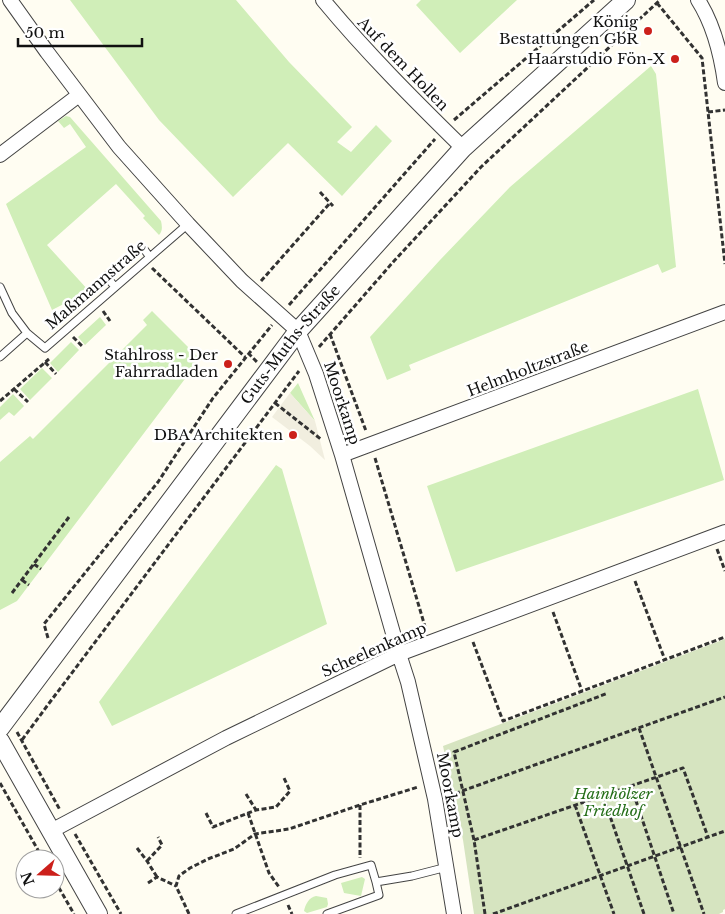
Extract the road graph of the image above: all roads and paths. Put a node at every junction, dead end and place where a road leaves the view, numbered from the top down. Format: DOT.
graph roads {
  1 [pos="10,0"];
  2 [pos="322,0"];
  3 [pos="626,0"];
  4 [pos="698,0"];
  5 [pos="658,1"];
  6 [pos="725,83"];
  7 [pos="79,95"];
  8 [pos="725,110"];
  9 [pos="708,112"];
  10 [pos="463,148"];
  11 [pos="0,155"];
  12 [pos="320,192"];
  13 [pos="188,224"];
  14 [pos="144,249"];
  15 [pos="147,258"];
  16 [pos="725,264"];
  17 [pos="106,276"];
  18 [pos="114,286"];
  19 [pos="0,288"];
  20 [pos="253,290"];
  21 [pos="103,311"];
  22 [pos="725,312"];
  23 [pos="110,321"];
  24 [pos="298,331"];
  25 [pos="27,333"];
  26 [pos="330,334"];
  27 [pos="73,337"];
  28 [pos="83,347"];
  29 [pos="0,357"];
  30 [pos="245,357"];
  31 [pos="45,362"];
  32 [pos="56,374"];
  33 [pos="14,389"];
  34 [pos="28,402"];
  35 [pos="275,403"];
  36 [pos="371,445"];
  37 [pos="342,456"];
  38 [pos="69,517"];
  39 [pos="719,534"];
  40 [pos="34,564"];
  41 [pos="630,568"];
  42 [pos="41,570"];
  43 [pos="725,571"];
  44 [pos="22,580"];
  45 [pos="29,585"];
  46 [pos="12,593"];
  47 [pos="548,598"];
  48 [pos="468,628"];
  49 [pos="725,637"];
  50 [pos="429,642"];
  51 [pos="399,654"];
  52 [pos="665,660"];
  53 [pos="582,691"];
  54 [pos="608,693"];
  55 [pos="725,697"];
  56 [pos="4,722"];
  57 [pos="639,728"];
  58 [pos="0,741"];
  59 [pos="283,776"];
  60 [pos="656,777"];
  61 [pos="0,783"];
  62 [pos="432,784"];
  63 [pos="630,786"];
  64 [pos="463,791"];
  65 [pos="246,794"];
  66 [pos="603,796"];
  67 [pos="436,798"];
  68 [pos="360,805"];
  69 [pos="575,805"];
  70 [pos="256,810"];
  71 [pos="206,813"];
  72 [pos="248,813"];
  73 [pos="67,822"];
  74 [pos="51,830"];
  75 [pos="725,831"];
  76 [pos="255,834"];
  77 [pos="708,837"];
  78 [pos="158,838"];
  79 [pos="474,840"];
  80 [pos="680,847"];
  81 [pos="137,848"];
  82 [pos="37,849"];
  83 [pos="655,856"];
  84 [pos="147,861"];
  85 [pos="628,866"];
  86 [pos="447,867"];
  87 [pos="360,868"];
  88 [pos="601,875"];
  89 [pos="156,877"];
  90 [pos="376,882"];
  91 [pos="148,883"];
  92 [pos="176,886"];
  93 [pos="284,894"];
  94 [pos="65,898"];
  95 [pos="74,914"];
  96 [pos="98,914"];
  97 [pos="121,914"];
  98 [pos="190,914"];
  99 [pos="236,914"];
  100 [pos="292,914"];
  101 [pos="327,914"];
  102 [pos="454,914"];
  103 [pos="485,914"];
  104 [pos="493,914"];
  105 [pos="614,914"];
  106 [pos="644,914"];
  107 [pos="674,914"];
  108 [pos="704,914"];
  1 -- 7 [label="street, Moorkamp"];
  2 -- 10 [label="street, Auf dem Hollen"];
  3 -- 10 [label="street, Guts-Muths-Straße"];
  4 -- 6 [label="street"];
  5 -- 9 [label="path"];
  7 -- 11 [label="street"];
  7 -- 13 [label="street, Moorkamp"];
  8 -- 9 [label="path"];
  9 -- 16 [label="path"];
  10 -- 24 [label="street, Guts-Muths-Straße"];
  12 -- 20 [label="path"];
  13 -- 15 [label="lane, Maßmannstraße"];
  13 -- 20 [label="street, Moorkamp"];
  14 -- 15 [label="lane"];
  15 -- 18 [label="lane, Maßmannstraße"];
  15 -- 30 [label="path"];
  17 -- 18 [label="lane"];
  18 -- 25 [label="lane, Maßmannstraße"];
  19 -- 25 [label="lane"];
  20 -- 24 [label="street, Moorkamp"];
  21 -- 23 [label="path"];
  22 -- 36 [label="street, Helmholtzstraße"];
  24 -- 37 [label="street, Moorkamp"];
  24 -- 56 [label="street, Guts-Muths-Straße"];
  25 -- 29 [label="lane, Maßmannstraße"];
  26 -- 36 [label="path"];
  27 -- 28 [label="path"];
  31 -- 32 [label="path"];
  33 -- 34 [label="path"];
  35 -- 37 [label="path"];
  36 -- 37 [label="street, Helmholtzstraße"];
  36 -- 50 [label="path"];
  37 -- 51 [label="street, Moorkamp"];
  38 -- 40 [label="path"];
  39 -- 41 [label="street, Scheelenkamp"];
  39 -- 43 [label="path"];
  40 -- 42 [label="path"];
  40 -- 44 [label="path"];
  41 -- 47 [label="street, Scheelenkamp"];
  41 -- 52 [label="path"];
  44 -- 45 [label="path"];
  44 -- 46 [label="path"];
  47 -- 48 [label="street, Scheelenkamp"];
  47 -- 53 [label="path"];
  48 -- 50 [label="street, Scheelenkamp"];
  48 -- 53 [label="path"];
  49 -- 52 [label="path"];
  50 -- 51 [label="street, Scheelenkamp"];
  51 -- 62 [label="street, Moorkamp"];
  51 -- 73 [label="street, Scheelenkamp"];
  52 -- 53 [label="path"];
  54 -- 64 [label="path"];
  55 -- 57 [label="path"];
  56 -- 73 [label="path"];
  57 -- 60 [label="path"];
  57 -- 64 [label="path"];
  58 -- 74 [label="street"];
  59 -- 70 [label="path"];
  60 -- 63 [label="path"];
  60 -- 77 [label="path"];
  60 -- 80 [label="path"];
  61 -- 82 [label="path"];
  62 -- 67 [label="street, Moorkamp"];
  62 -- 68 [label="path"];
  63 -- 66 [label="path"];
  63 -- 83 [label="path"];
  64 -- 67 [label="path"];
  64 -- 79 [label="path"];
  65 -- 70 [label="path"];
  66 -- 69 [label="path"];
  66 -- 85 [label="path"];
  67 -- 86 [label="street, Moorkamp"];
  68 -- 76 [label="path"];
  68 -- 87 [label="path"];
  69 -- 79 [label="path"];
  69 -- 88 [label="path"];
  70 -- 72 [label="path"];
  71 -- 72 [label="path"];
  72 -- 76 [label="path"];
  73 -- 74 [label="street, Scheelenkamp"];
  73 -- 97 [label="path"];
  74 -- 96 [label="street"];
  75 -- 77 [label="path"];
  76 -- 92 [label="path"];
  76 -- 93 [label="path"];
  77 -- 80 [label="path"];
  78 -- 84 [label="path"];
  79 -- 103 [label="path"];
  80 -- 83 [label="path"];
  80 -- 108 [label="path"];
  81 -- 84 [label="path"];
  83 -- 85 [label="path"];
  83 -- 107 [label="path"];
  84 -- 89 [label="path"];
  85 -- 88 [label="path"];
  85 -- 106 [label="path"];
  86 -- 90 [label="lane"];
  86 -- 102 [label="street, Moorkamp"];
  87 -- 90 [label="lane"];
  87 -- 93 [label="lane"];
  88 -- 104 [label="path"];
  88 -- 105 [label="path"];
  89 -- 91 [label="path"];
  89 -- 92 [label="path"];
  90 -- 101 [label="lane"];
  92 -- 98 [label="path"];
  93 -- 99 [label="lane"];
  93 -- 100 [label="path"];
  94 -- 95 [label="path"];
}
